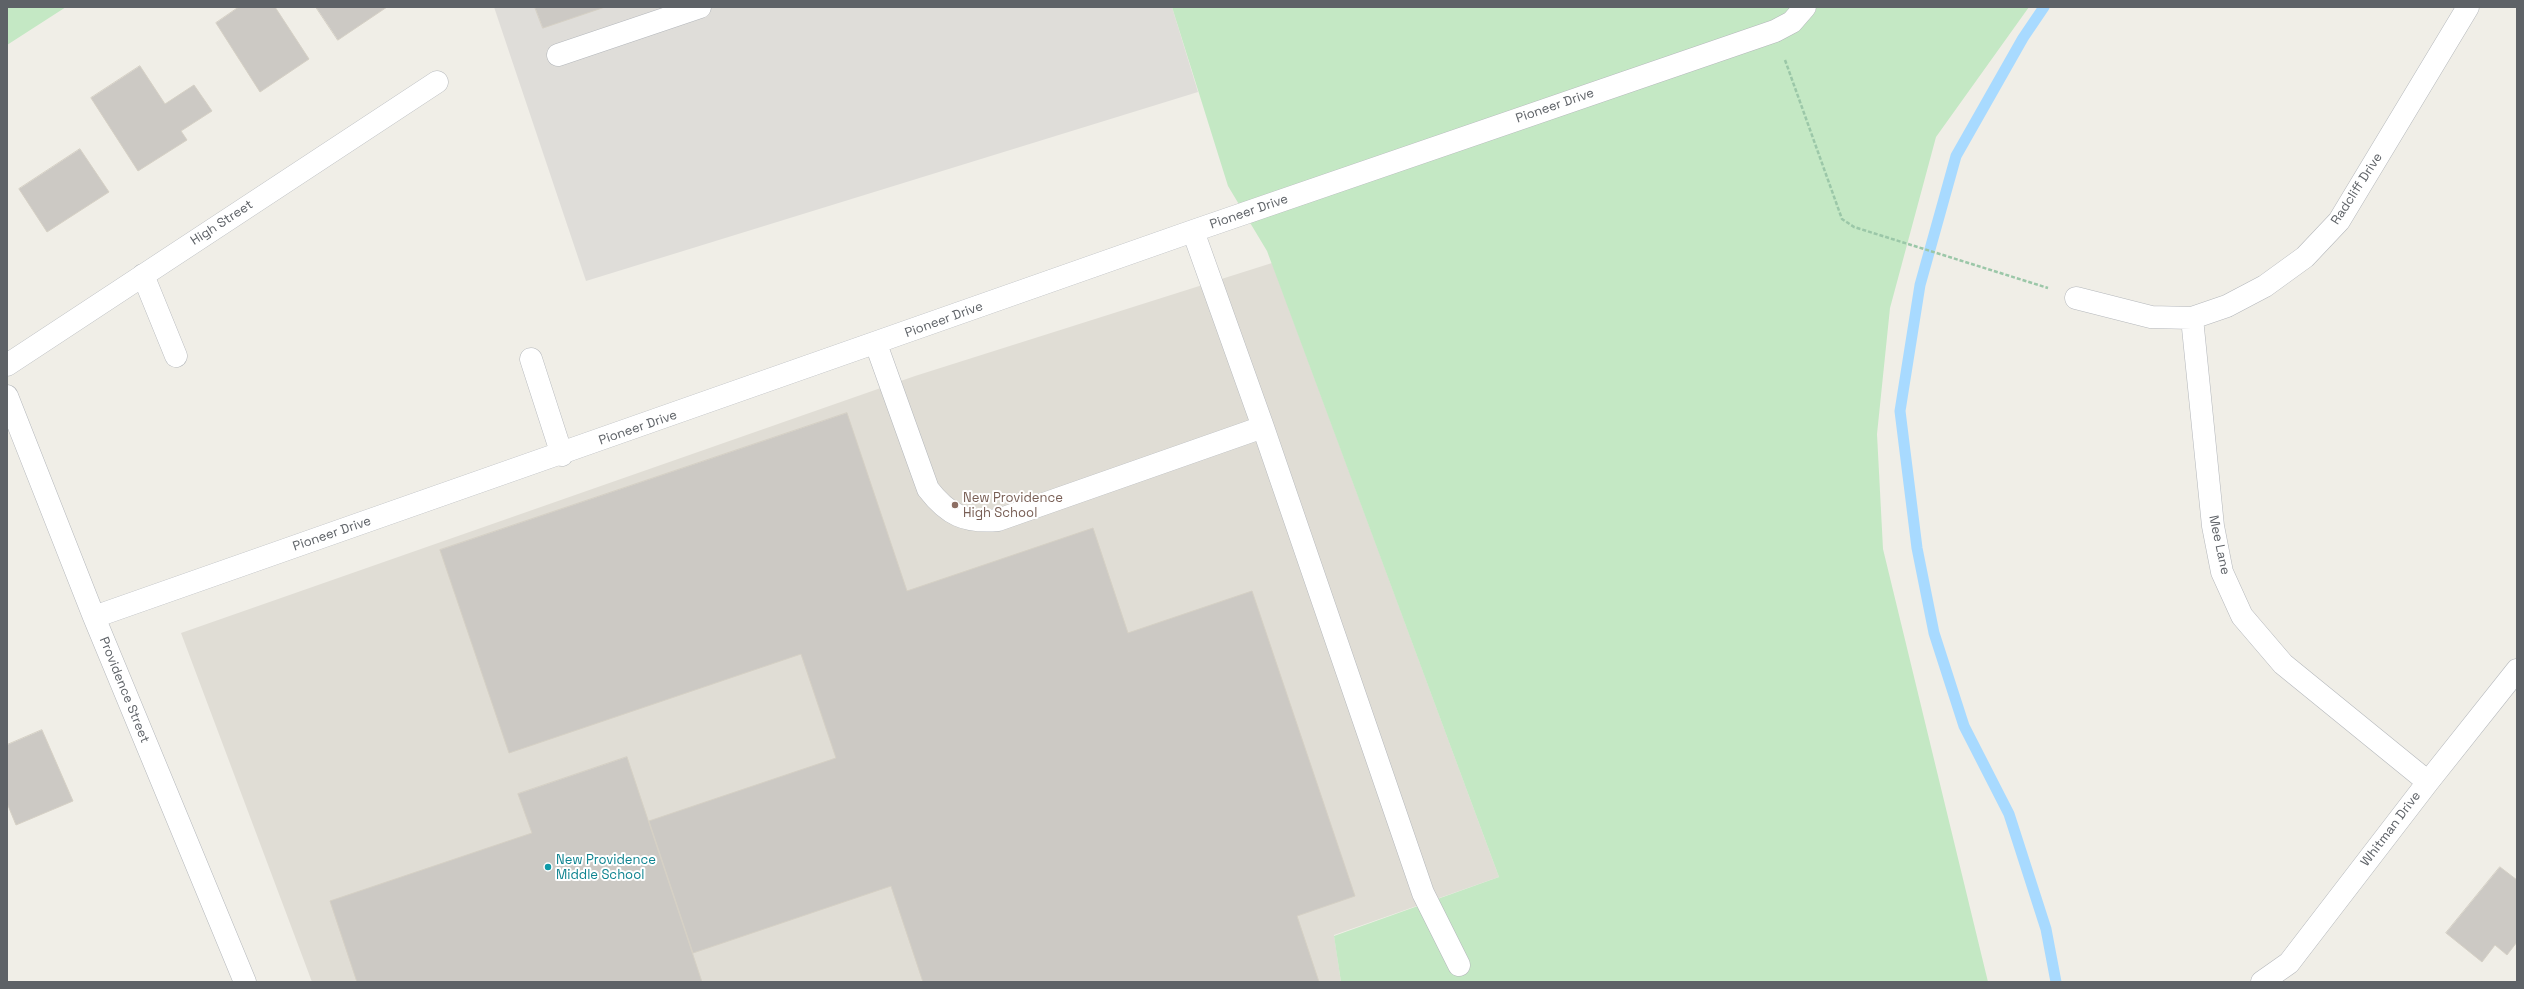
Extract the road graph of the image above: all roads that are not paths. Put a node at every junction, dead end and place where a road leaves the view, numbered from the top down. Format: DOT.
graph roads {
  1 [pos="700,7"];
  2 [pos="2468,7"];
  3 [pos="1791,20"];
  4 [pos="558,55"];
  5 [pos="437,82"];
  6 [pos="1194,231"];
  7 [pos="143,275"];
  8 [pos="2076,298"];
  9 [pos="2192,318"];
  10 [pos="876,344"];
  11 [pos="176,356"];
  12 [pos="531,359"];
  13 [pos="7,365"];
  14 [pos="7,396"];
  15 [pos="1263,427"];
  16 [pos="562,455"];
  17 [pos="94,617"];
  18 [pos="2517,670"];
  19 [pos="2428,782"];
  20 [pos="1459,965"];
  21 [pos="245,982"];
  22 [pos="2262,982"];
  1 -- 4 [label="street"];
  2 -- 9 [label="street, Radcliff Drive"];
  3 -- 6 [label="street, Pioneer Drive"];
  5 -- 7 [label="street, High Street"];
  6 -- 10 [label="street, Pioneer Drive"];
  6 -- 15 [label="street"];
  7 -- 11 [label="street"];
  7 -- 13 [label="street, High Street"];
  8 -- 9 [label="street, Radcliff Drive"];
  9 -- 19 [label="street, Mee Lane"];
  10 -- 15 [label="street"];
  10 -- 16 [label="street, Pioneer Drive"];
  12 -- 16 [label="street"];
  14 -- 17 [label="street, Providence Street"];
  15 -- 20 [label="street"];
  16 -- 17 [label="street, Pioneer Drive"];
  17 -- 21 [label="street, Providence Street"];
  18 -- 19 [label="street, Whitman Drive"];
  19 -- 22 [label="street, Whitman Drive"];
}
